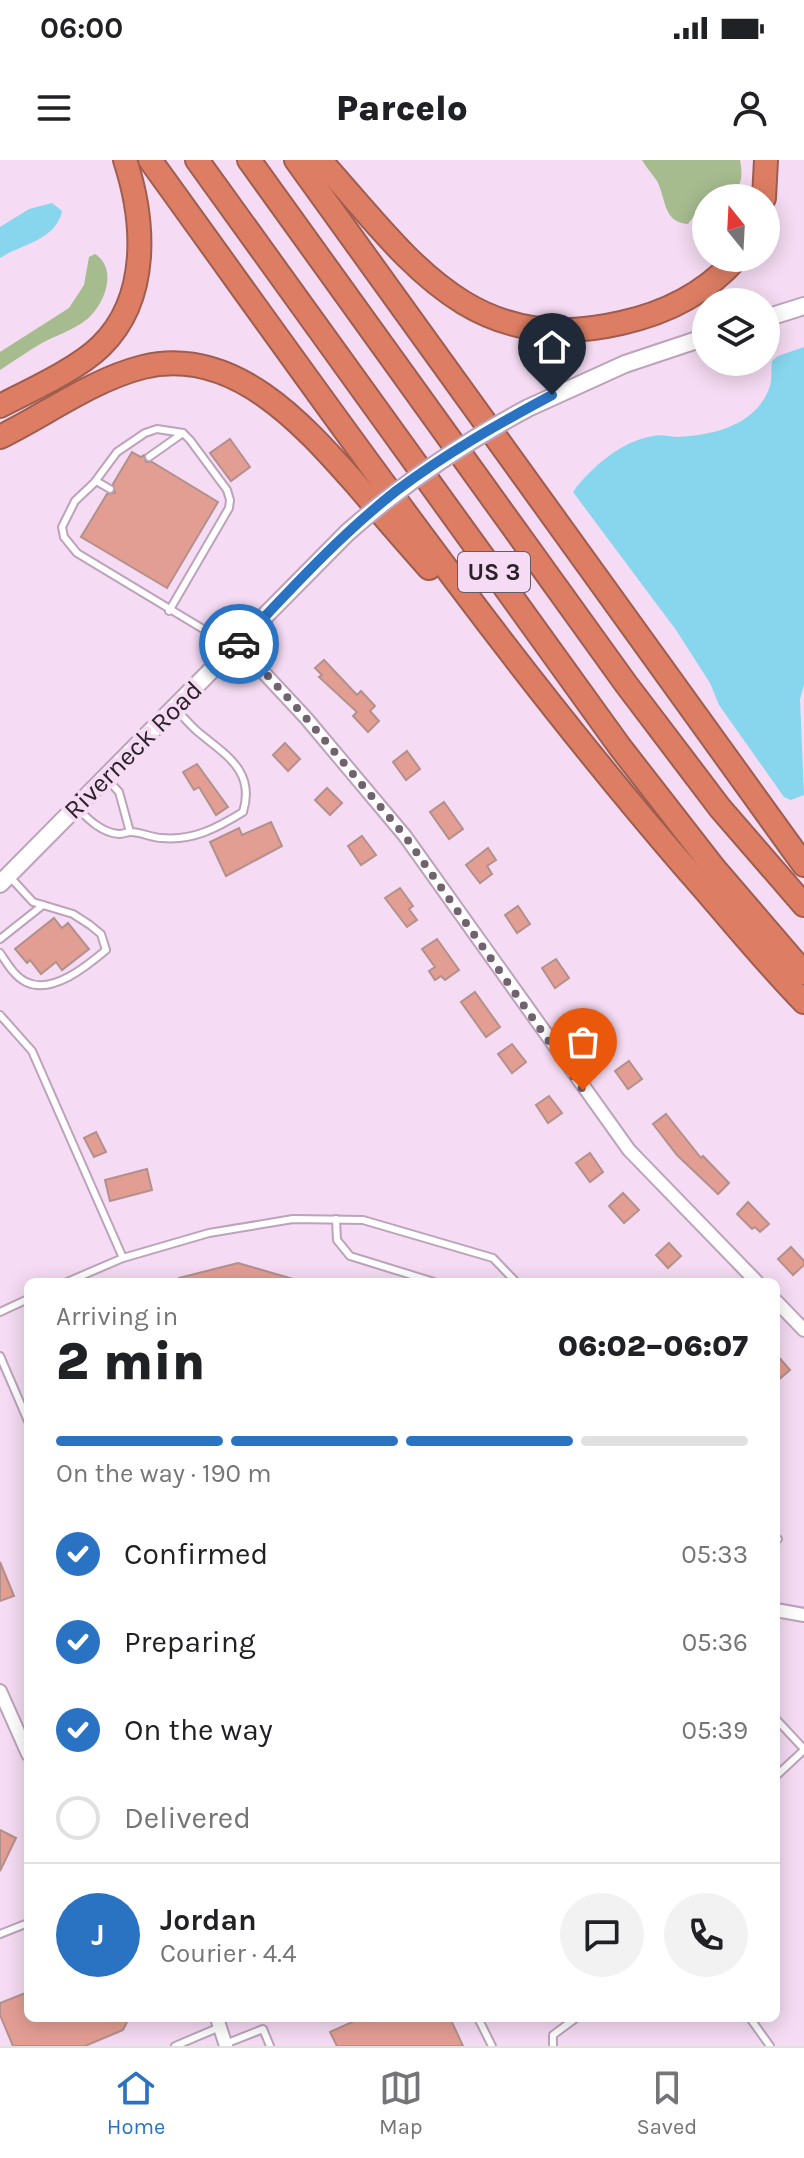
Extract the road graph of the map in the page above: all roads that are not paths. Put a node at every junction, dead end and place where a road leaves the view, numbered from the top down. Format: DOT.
graph roads {
  1 [pos="125,160"];
  2 [pos="150,160"];
  3 [pos="197,160"];
  4 [pos="249,160"];
  5 [pos="296,160"];
  6 [pos="320,160"];
  7 [pos="766,160"];
  8 [pos="765,184"];
  9 [pos="722,272"];
  10 [pos="804,306"];
  11 [pos="780,314"];
  12 [pos="692,342"];
  13 [pos="0,406"];
  14 [pos="183,433"];
  15 [pos="0,437"];
  16 [pos="149,457"];
  17 [pos="96,481"];
  18 [pos="110,489"];
  19 [pos="169,611"];
  20 [pos="234,648"];
  21 [pos="174,708"];
  22 [pos="559,717"];
  23 [pos="105,778"];
  24 [pos="76,808"];
  25 [pos="130,832"];
  26 [pos="804,865"];
  27 [pos="4,880"];
  28 [pos="43,905"];
  29 [pos="804,905"];
  30 [pos="0,939"];
  31 [pos="0,953"];
  32 [pos="804,973"];
  33 [pos="804,1002"];
  34 [pos="0,1015"];
  35 [pos="336,1219"];
  36 [pos="123,1258"];
  37 [pos="76,1278"];
  38 [pos="421,1278"];
  39 [pos="512,1278"];
  40 [pos="753,1278"];
  41 [pos="24,1301"];
  42 [pos="780,1305"];
  43 [pos="0,1312"];
  44 [pos="804,1330"];
  45 [pos="0,1356"];
  46 [pos="24,1412"];
  47 [pos="780,1611"];
  48 [pos="804,1615"];
  49 [pos="0,1691"];
  50 [pos="780,1723"];
  51 [pos="24,1745"];
  52 [pos="804,1749"];
  53 [pos="780,1772"];
  54 [pos="24,1925"];
  55 [pos="0,1934"];
  56 [pos="218,2022"];
  57 [pos="262,2022"];
  58 [pos="480,2022"];
  59 [pos="571,2022"];
  60 [pos="753,2022"];
  61 [pos="263,2029"];
  62 [pos="226,2045"];
  63 [pos="175,2046"];
  64 [pos="270,2046"];
  65 [pos="492,2046"];
  66 [pos="553,2046"];
  67 [pos="770,2046"];
  1 -- 13 [label="highway"];
  2 -- 22 [label="highway"];
  3 -- 32 [label="highway, US 3"];
  4 -- 29 [label="highway, US 3"];
  5 -- 26 [label="highway"];
  6 -- 9 [label="highway"];
  7 -- 8 [label="highway"];
  10 -- 11 [label="main road"];
  12 -- 20 [label="main road, Riverneck Road, bridge"];
  14 -- 16 [label="lane"];
  14 -- 17 [label="lane"];
  14 -- 19 [label="lane"];
  15 -- 22 [label="highway"];
  17 -- 18 [label="lane"];
  17 -- 19 [label="lane"];
  19 -- 20 [label="lane"];
  20 -- 21 [label="main road, Riverneck Road"];
  20 -- 40 [label="street"];
  21 -- 23 [label="main road, Riverneck Road"];
  21 -- 25 [label="lane"];
  22 -- 33 [label="highway"];
  23 -- 24 [label="main road, Riverneck Road"];
  23 -- 25 [label="lane"];
  24 -- 25 [label="lane"];
  24 -- 27 [label="main road, Riverneck Road"];
  27 -- 28 [label="lane"];
  28 -- 30 [label="lane"];
  28 -- 31 [label="lane"];
  34 -- 36 [label="lane"];
  35 -- 36 [label="lane"];
  35 -- 38 [label="lane"];
  35 -- 39 [label="lane"];
  36 -- 37 [label="lane"];
  41 -- 43 [label="lane"];
  42 -- 44 [label="street"];
  45 -- 46 [label="lane"];
  47 -- 48 [label="street"];
  49 -- 51 [label="street"];
  50 -- 52 [label="lane"];
  52 -- 53 [label="lane"];
  54 -- 55 [label="lane"];
  56 -- 62 [label="street"];
  56 -- 63 [label="lane"];
  57 -- 61 [label="lane"];
  58 -- 65 [label="lane"];
  59 -- 66 [label="lane"];
  60 -- 67 [label="lane"];
  61 -- 62 [label="lane"];
  61 -- 64 [label="lane"];
}
